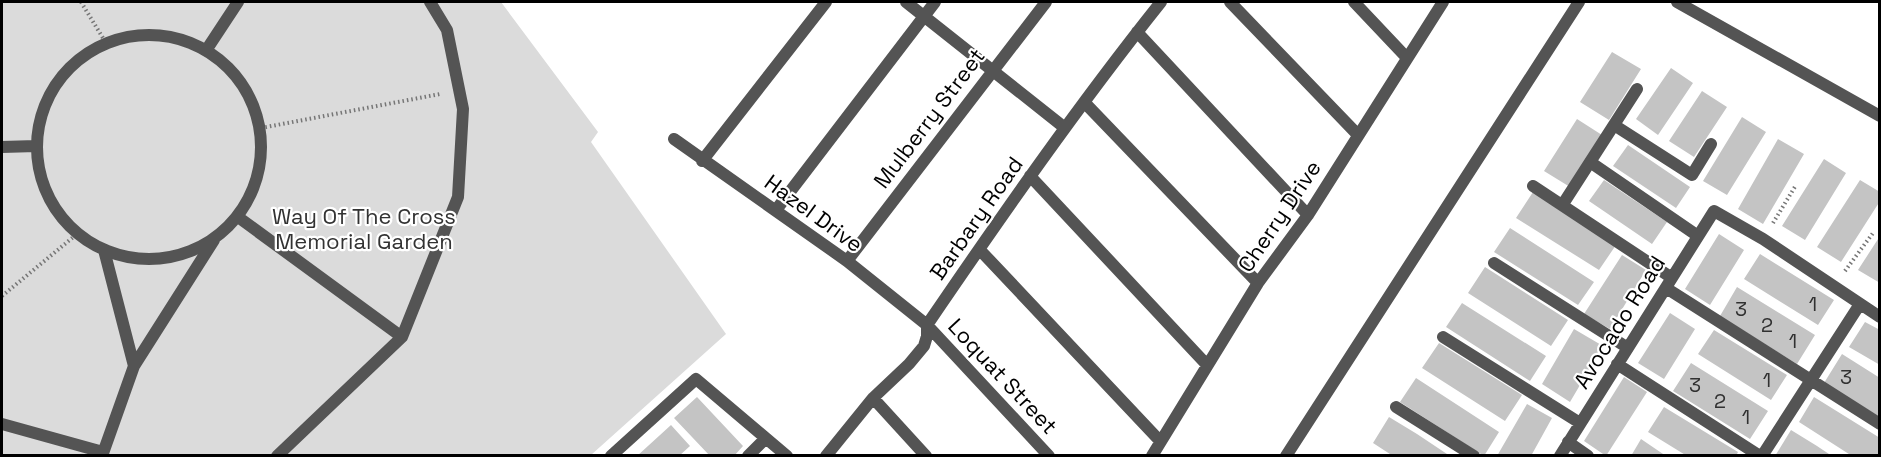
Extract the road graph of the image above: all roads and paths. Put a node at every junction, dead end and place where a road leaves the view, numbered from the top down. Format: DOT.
graph roads {
  1 [pos="81,2"];
  2 [pos="238,2"];
  3 [pos="430,2"];
  4 [pos="826,2"];
  5 [pos="906,2"];
  6 [pos="935,2"];
  7 [pos="1046,2"];
  8 [pos="1161,2"];
  9 [pos="1230,2"];
  10 [pos="1354,2"];
  11 [pos="1443,2"];
  12 [pos="1579,2"];
  13 [pos="1677,2"];
  14 [pos="924,16"];
  15 [pos="1137,32"];
  16 [pos="106,43"];
  17 [pos="207,49"];
  18 [pos="1407,58"];
  19 [pos="992,70"];
  20 [pos="1637,89"];
  21 [pos="459,90"];
  22 [pos="1084,102"];
  23 [pos="1880,116"];
  24 [pos="1614,125"];
  25 [pos="261,128"];
  26 [pos="1065,128"];
  27 [pos="1358,135"];
  28 [pos="674,140"];
  29 [pos="1711,144"];
  30 [pos="36,146"];
  31 [pos="2,147"];
  32 [pos="702,161"];
  33 [pos="1590,162"];
  34 [pos="1030,177"];
  35 [pos="1796,185"];
  36 [pos="1533,186"];
  37 [pos="1563,204"];
  38 [pos="776,210"];
  39 [pos="1308,214"];
  40 [pos="238,217"];
  41 [pos="1874,233"];
  42 [pos="77,234"];
  43 [pos="1698,236"];
  44 [pos="214,239"];
  45 [pos="1763,239"];
  46 [pos="979,249"];
  47 [pos="104,250"];
  48 [pos="847,261"];
  49 [pos="1494,263"];
  50 [pos="1258,283"];
  51 [pos="1669,283"];
  52 [pos="1834,286"];
  53 [pos="2,296"];
  54 [pos="1860,304"];
  55 [pos="1880,317"];
  56 [pos="927,325"];
  57 [pos="402,337"];
  58 [pos="1443,337"];
  59 [pos="1628,348"];
  60 [pos="1617,364"];
  61 [pos="1207,365"];
  62 [pos="134,366"];
  63 [pos="1810,381"];
  64 [pos="873,398"];
  65 [pos="1396,407"];
  66 [pos="1580,423"];
  67 [pos="2,424"];
  68 [pos="1880,424"];
  69 [pos="765,439"];
  70 [pos="1160,441"];
  71 [pos="1568,442"];
  72 [pos="102,454"];
  73 [pos="277,456"];
  74 [pos="611,456"];
  75 [pos="748,456"];
  76 [pos="787,456"];
  77 [pos="826,456"];
  78 [pos="926,456"];
  79 [pos="1049,456"];
  80 [pos="1152,456"];
  81 [pos="1286,456"];
  82 [pos="1474,456"];
  83 [pos="1560,456"];
  84 [pos="1588,456"];
  85 [pos="1761,456"];
  1 -- 16 [label="path"];
  2 -- 17 [label="street"];
  3 -- 21 [label="street"];
  4 -- 32 [label="street"];
  5 -- 14 [label="street"];
  6 -- 14 [label="street"];
  7 -- 19 [label="street, Mulberry Street"];
  8 -- 15 [label="street, Barbary Road"];
  9 -- 27 [label="street"];
  10 -- 18 [label="street"];
  11 -- 18 [label="street, Cherry Drive"];
  12 -- 81 [label="street"];
  13 -- 23 [label="street"];
  14 -- 19 [label="street"];
  14 -- 38 [label="street"];
  15 -- 22 [label="street, Barbary Road"];
  15 -- 39 [label="street"];
  16 -- 17 [label="street"];
  16 -- 30 [label="street"];
  17 -- 25 [label="street"];
  18 -- 27 [label="street, Cherry Drive"];
  19 -- 26 [label="street"];
  19 -- 48 [label="street, Mulberry Street"];
  20 -- 24 [label="street"];
  21 -- 25 [label="path"];
  21 -- 57 [label="street"];
  22 -- 26 [label="street, Barbary Road"];
  22 -- 50 [label="street"];
  24 -- 29 [label="street"];
  24 -- 33 [label="street"];
  25 -- 40 [label="street"];
  26 -- 34 [label="street, Barbary Road"];
  27 -- 39 [label="street, Cherry Drive"];
  28 -- 32 [label="street, Hazel Drive"];
  30 -- 31 [label="street"];
  30 -- 42 [label="street"];
  32 -- 38 [label="street, Hazel Drive"];
  33 -- 37 [label="street"];
  33 -- 43 [label="street"];
  34 -- 46 [label="street, Barbary Road"];
  34 -- 61 [label="street"];
  35 -- 45 [label="path"];
  36 -- 37 [label="street"];
  37 -- 51 [label="street"];
  38 -- 48 [label="street, Hazel Drive"];
  39 -- 50 [label="street, Cherry Drive"];
  40 -- 44 [label="street"];
  40 -- 57 [label="street"];
  41 -- 52 [label="path"];
  42 -- 47 [label="street"];
  42 -- 53 [label="path"];
  43 -- 45 [label="street, Avocado Road"];
  43 -- 51 [label="street, Avocado Road"];
  44 -- 47 [label="street"];
  44 -- 62 [label="street"];
  45 -- 52 [label="street"];
  46 -- 56 [label="street, Barbary Road"];
  46 -- 70 [label="street"];
  47 -- 62 [label="street"];
  48 -- 56 [label="street, Hazel Drive"];
  49 -- 59 [label="street"];
  50 -- 61 [label="street, Cherry Drive"];
  51 -- 59 [label="street, Avocado Road"];
  51 -- 63 [label="street"];
  52 -- 54 [label="street"];
  54 -- 55 [label="street"];
  54 -- 63 [label="street"];
  56 -- 64 [label="street, Barbary Road"];
  56 -- 79 [label="street, Loquat Street"];
  57 -- 73 [label="street"];
  58 -- 66 [label="street"];
  59 -- 60 [label="street, Avocado Road"];
  60 -- 66 [label="street, Avocado Road"];
  60 -- 85 [label="street"];
  61 -- 70 [label="street, Cherry Drive"];
  62 -- 72 [label="street"];
  63 -- 68 [label="street"];
  63 -- 85 [label="street"];
  64 -- 77 [label="street, Barbary Road"];
  64 -- 78 [label="street"];
  65 -- 82 [label="street"];
  66 -- 71 [label="street, Avocado Road"];
  67 -- 72 [label="street"];
  69 -- 74 [label="street"];
  69 -- 75 [label="street"];
  69 -- 76 [label="street"];
  70 -- 80 [label="street, Cherry Drive"];
  71 -- 83 [label="street, Avocado Road"];
  71 -- 84 [label="street"];
}
